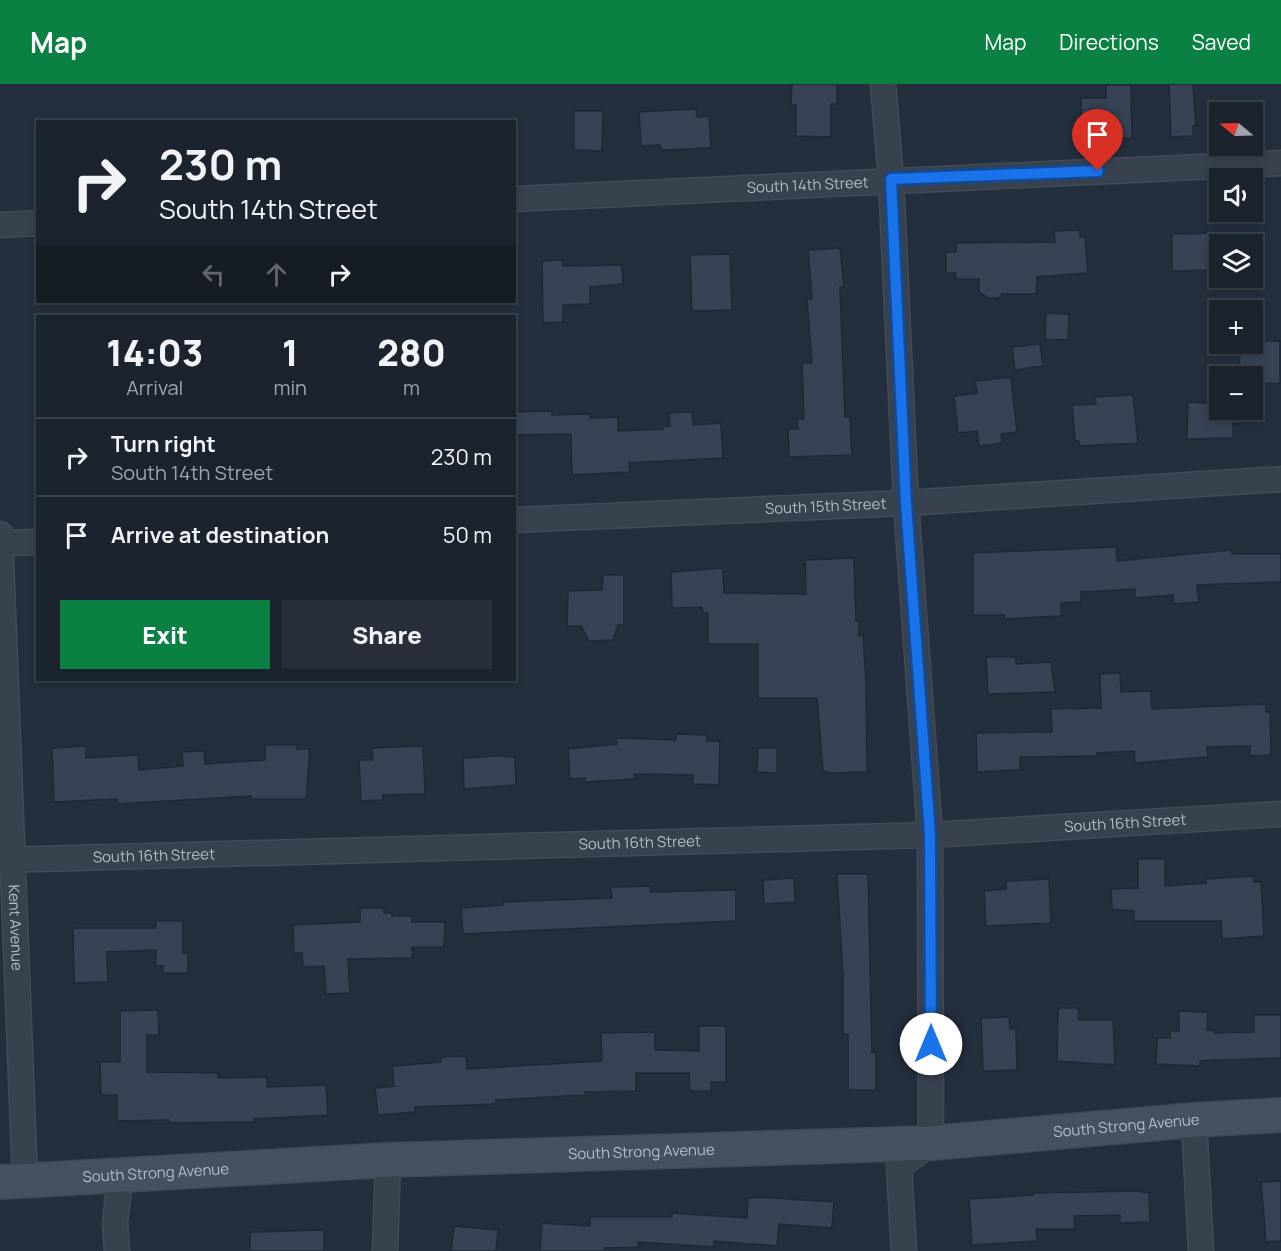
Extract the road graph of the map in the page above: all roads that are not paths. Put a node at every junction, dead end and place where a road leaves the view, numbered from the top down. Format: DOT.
graph roads {
  1 [pos="883,84"];
  2 [pos="1281,163"];
  3 [pos="891,179"];
  4 [pos="516,199"];
  5 [pos="36,224"];
  6 [pos="0,225"];
  7 [pos="1281,479"];
  8 [pos="906,503"];
  9 [pos="516,520"];
  10 [pos="0,534"];
  11 [pos="36,542"];
  12 [pos="0,543"];
  13 [pos="1281,814"];
  14 [pos="930,835"];
  15 [pos="7,859"];
  16 [pos="1281,1115"];
  17 [pos="1194,1120"];
  18 [pos="931,1143"];
  19 [pos="388,1160"];
  20 [pos="120,1177"];
  21 [pos="13,1181"];
  22 [pos="117,1251"];
  23 [pos="386,1251"];
  24 [pos="904,1251"];
  25 [pos="1201,1251"];
  1 -- 3 [label="street"];
  2 -- 3 [label="street, South 14th Street"];
  3 -- 4 [label="street, South 14th Street"];
  3 -- 8 [label="street"];
  5 -- 6 [label="street"];
  7 -- 8 [label="street, South 15th Street"];
  8 -- 9 [label="street, South 15th Street"];
  8 -- 14 [label="street"];
  10 -- 12 [label="street, Kent Avenue"];
  11 -- 12 [label="street"];
  12 -- 15 [label="street, Kent Avenue"];
  13 -- 14 [label="street, South 16th Street"];
  14 -- 15 [label="street, South 16th Street"];
  14 -- 18 [label="street"];
  15 -- 21 [label="street, Kent Avenue"];
  16 -- 17 [label="street, South Strong Avenue"];
  17 -- 18 [label="street, South Strong Avenue"];
  17 -- 25 [label="street"];
  18 -- 19 [label="street, South Strong Avenue"];
  18 -- 24 [label="street"];
  19 -- 20 [label="street, South Strong Avenue"];
  19 -- 23 [label="street"];
  20 -- 21 [label="street, South Strong Avenue"];
  20 -- 22 [label="street"];
}
